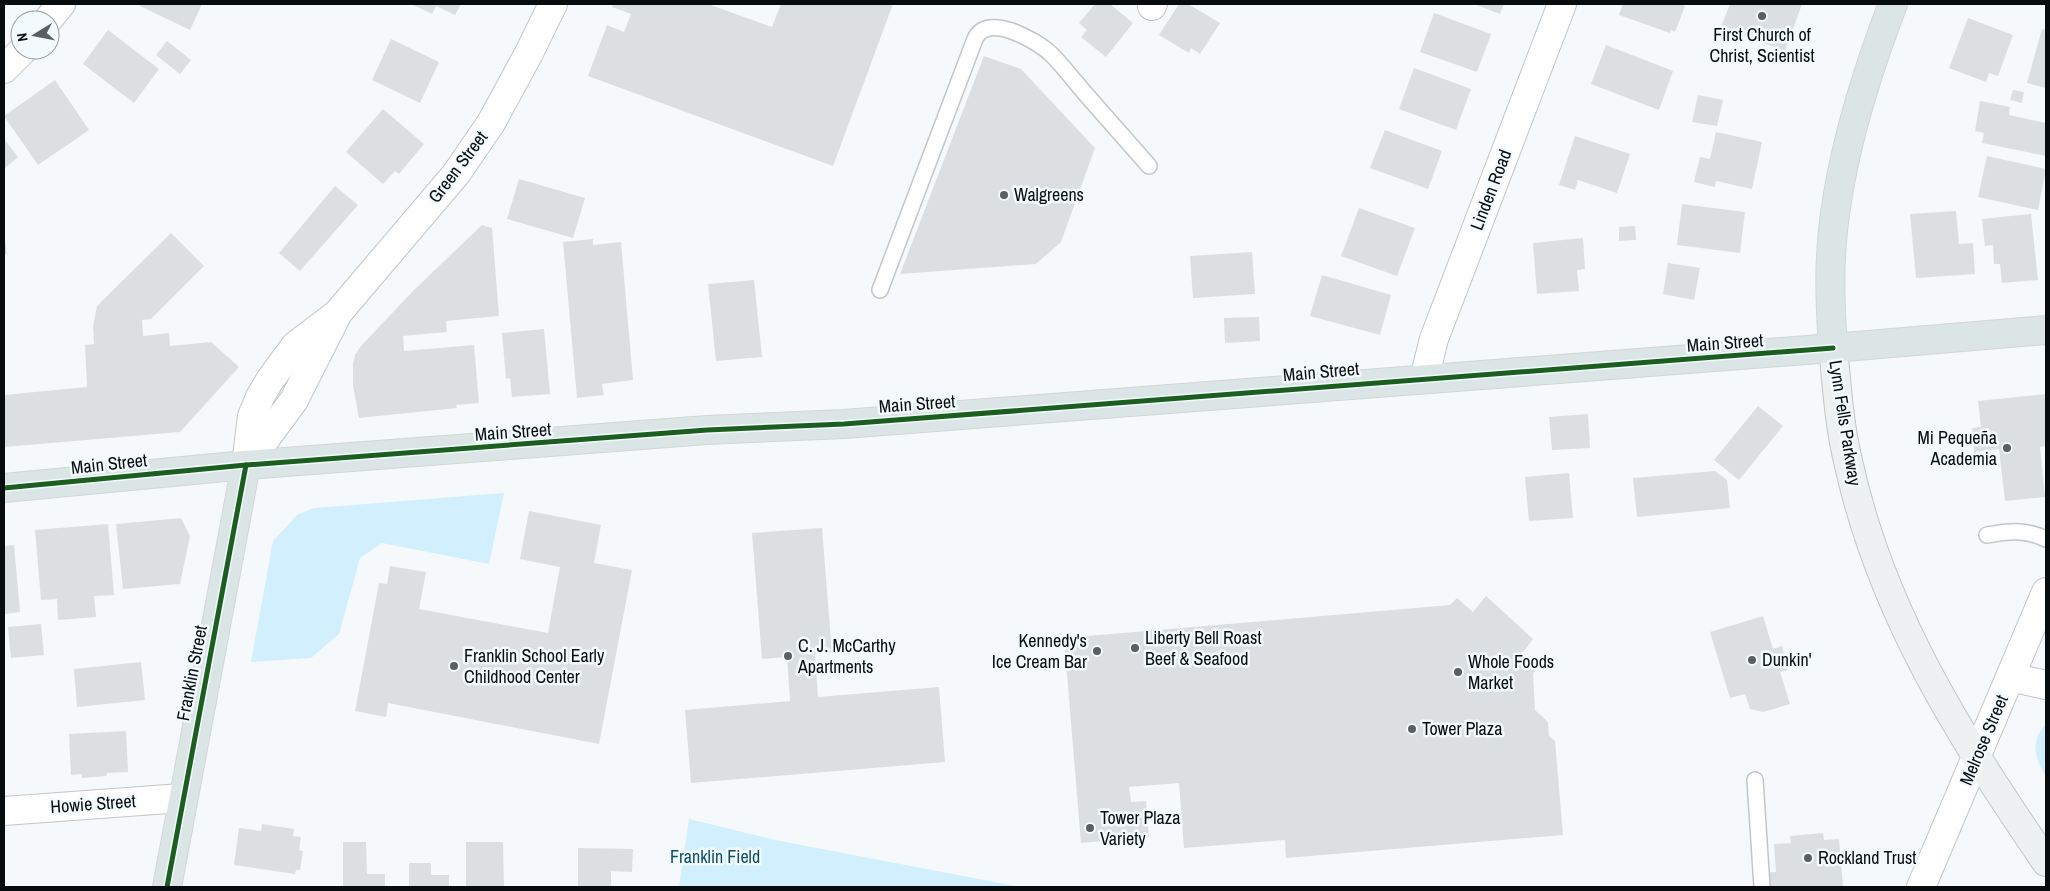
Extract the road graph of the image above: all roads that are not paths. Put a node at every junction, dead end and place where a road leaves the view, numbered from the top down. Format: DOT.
graph roads {
  1 [pos="553,4"];
  2 [pos="1562,4"];
  3 [pos="1893,4"];
  4 [pos="1149,166"];
  5 [pos="880,290"];
  6 [pos="2046,330"];
  7 [pos="1833,348"];
  8 [pos="1424,378"];
  9 [pos="246,465"];
  10 [pos="4,488"];
  11 [pos="1986,535"];
  12 [pos="2046,539"];
  13 [pos="2046,592"];
  14 [pos="2010,677"];
  15 [pos="2046,685"];
  16 [pos="1976,757"];
  17 [pos="1756,780"];
  18 [pos="182,798"];
  19 [pos="4,810"];
  20 [pos="2046,862"];
  21 [pos="167,887"];
  22 [pos="1762,887"];
  23 [pos="1921,887"];
  1 -- 9 [label="street, Green Street"];
  2 -- 8 [label="street, Linden Road"];
  3 -- 7 [label="main road, Lynn Fells Parkway"];
  4 -- 5 [label="lane"];
  6 -- 7 [label="main road, Main Street"];
  7 -- 8 [label="main road, Main Street"];
  7 -- 16 [label="main road, Lynn Fells Parkway"];
  8 -- 9 [label="main road, Main Street"];
  9 -- 10 [label="main road, Main Street"];
  9 -- 18 [label="main road, Franklin Street"];
  11 -- 12 [label="lane"];
  13 -- 14 [label="street, Melrose Street"];
  14 -- 15 [label="street"];
  14 -- 16 [label="street, Melrose Street"];
  16 -- 20 [label="main road, Lynn Fells Parkway"];
  16 -- 23 [label="street, Melrose Street"];
  17 -- 22 [label="lane"];
  18 -- 19 [label="street, Howie Street"];
  18 -- 21 [label="main road, Franklin Street"];
}
